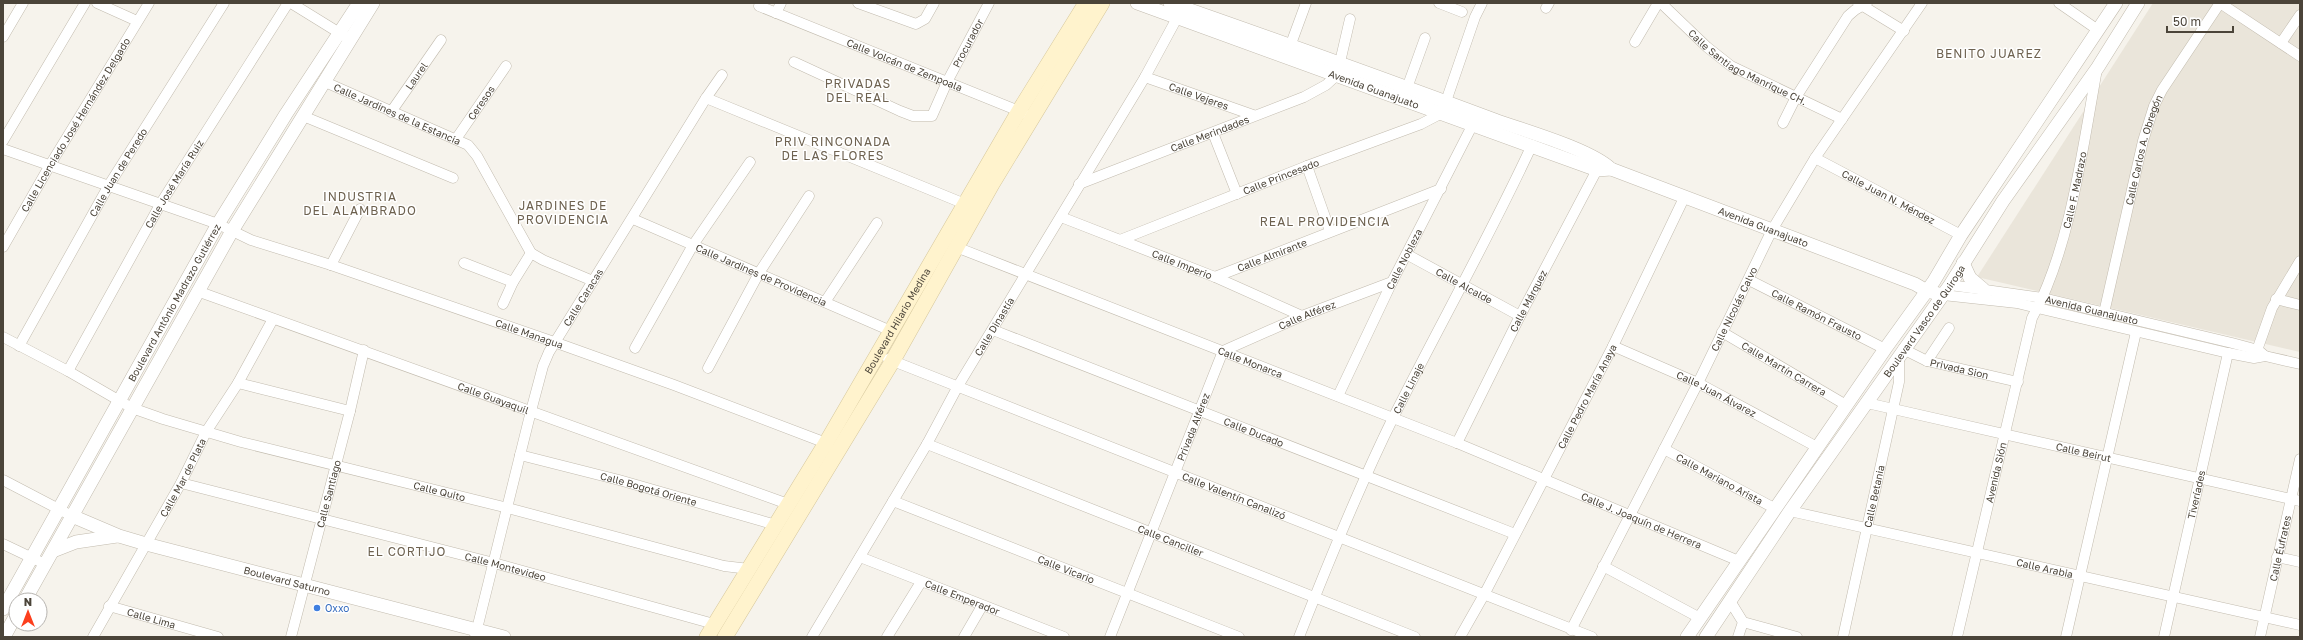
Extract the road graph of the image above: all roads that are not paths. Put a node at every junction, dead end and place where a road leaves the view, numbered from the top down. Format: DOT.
graph roads {
  1 [pos="24,3"];
  2 [pos="85,3"];
  3 [pos="97,3"];
  4 [pos="149,3"];
  5 [pos="224,3"];
  6 [pos="288,3"];
  7 [pos="291,3"];
  8 [pos="359,3"];
  9 [pos="374,3"];
  10 [pos="781,3"];
  11 [pos="858,3"];
  12 [pos="934,3"];
  13 [pos="988,3"];
  14 [pos="1086,3"];
  15 [pos="1102,3"];
  16 [pos="1137,3"];
  17 [pos="1170,3"];
  18 [pos="1306,3"];
  19 [pos="1439,3"];
  20 [pos="1482,3"];
  21 [pos="1658,3"];
  22 [pos="1661,3"];
  23 [pos="1922,3"];
  24 [pos="2059,3"];
  25 [pos="2116,3"];
  26 [pos="2138,3"];
  27 [pos="2220,3"];
  28 [pos="1862,4"];
  29 [pos="759,6"];
  30 [pos="1462,12"];
  31 [pos="776,13"];
  32 [pos="2300,15"];
  33 [pos="1177,18"];
  34 [pos="1350,18"];
  35 [pos="137,21"];
  36 [pos="2098,30"];
  37 [pos="1904,31"];
  38 [pos="339,33"];
  39 [pos="1074,34"];
  40 [pos="3,37"];
  41 [pos="1425,38"];
  42 [pos="350,40"];
  43 [pos="441,40"];
  44 [pos="1635,42"];
  45 [pos="2282,43"];
  46 [pos="1289,50"];
  47 [pos="2300,56"];
  48 [pos="794,62"];
  49 [pos="506,66"];
  50 [pos="2098,67"];
  51 [pos="1338,69"];
  52 [pos="722,75"];
  53 [pos="1145,76"];
  54 [pos="325,82"];
  55 [pos="947,82"];
  56 [pos="1407,88"];
  57 [pos="1796,97"];
  58 [pos="706,98"];
  59 [pos="1444,107"];
  60 [pos="391,112"];
  61 [pos="1026,114"];
  62 [pos="1253,115"];
  63 [pos="303,116"];
  64 [pos="1842,119"];
  65 [pos="1783,123"];
  66 [pos="1473,124"];
  67 [pos="1212,133"];
  68 [pos="456,139"];
  69 [pos="3,141"];
  70 [pos="1532,146"];
  71 [pos="3,149"];
  72 [pos="1815,158"];
  73 [pos="750,162"];
  74 [pos="50,165"];
  75 [pos="1307,166"];
  76 [pos="1604,166"];
  77 [pos="453,178"];
  78 [pos="1079,184"];
  79 [pos="109,185"];
  80 [pos="1441,189"];
  81 [pos="1237,194"];
  82 [pos="809,196"];
  83 [pos="1684,198"];
  84 [pos="161,203"];
  85 [pos="965,204"];
  86 [pos="360,210"];
  87 [pos="1061,217"];
  88 [pos="633,219"];
  89 [pos="877,223"];
  90 [pos="218,224"];
  91 [pos="1772,230"];
  92 [pos="232,231"];
  93 [pos="1330,231"];
  94 [pos="1961,235"];
  95 [pos="1120,240"];
  96 [pos="693,245"];
  97 [pos="3,247"];
  98 [pos="956,247"];
  99 [pos="531,253"];
  100 [pos="1408,255"];
  101 [pos="2300,261"];
  102 [pos="464,263"];
  103 [pos="1963,263"];
  104 [pos="331,265"];
  105 [pos="759,273"];
  106 [pos="1025,273"];
  107 [pos="1215,277"];
  108 [pos="1749,280"];
  109 [pos="593,281"];
  110 [pos="513,282"];
  111 [pos="1392,282"];
  112 [pos="1463,284"];
  113 [pos="1930,286"];
  114 [pos="1983,289"];
  115 [pos="1946,290"];
  116 [pos="197,291"];
  117 [pos="2043,298"];
  118 [pos="2276,299"];
  119 [pos="825,302"];
  120 [pos="503,304"];
  121 [pos="2300,305"];
  122 [pos="2038,308"];
  123 [pos="2104,313"];
  124 [pos="1302,316"];
  125 [pos="1520,316"];
  126 [pos="273,319"];
  127 [pos="1949,328"];
  128 [pos="993,330"];
  129 [pos="891,331"];
  130 [pos="1722,332"];
  131 [pos="2136,332"];
  132 [pos="3,337"];
  133 [pos="554,342"];
  134 [pos="20,346"];
  135 [pos="1613,346"];
  136 [pos="635,348"];
  137 [pos="1885,349"];
  138 [pos="364,350"];
  139 [pos="1223,351"];
  140 [pos="1901,352"];
  141 [pos="2228,353"];
  142 [pos="877,354"];
  143 [pos="2259,354"];
  144 [pos="1927,360"];
  145 [pos="892,362"];
  146 [pos="2300,364"];
  147 [pos="708,368"];
  148 [pos="68,371"];
  149 [pos="2018,382"];
  150 [pos="238,383"];
  151 [pos="1698,383"];
  152 [pos="958,386"];
  153 [pos="1338,396"];
  154 [pos="118,401"];
  155 [pos="1867,403"];
  156 [pos="1846,405"];
  157 [pos="132,408"];
  158 [pos="1893,408"];
  159 [pos="531,411"];
  160 [pos="350,412"];
  161 [pos="1199,412"];
  162 [pos="1393,418"];
  163 [pos="206,432"];
  164 [pos="2006,433"];
  165 [pos="1457,443"];
  166 [pos="826,444"];
  167 [pos="927,444"];
  168 [pos="1817,447"];
  169 [pos="1664,449"];
  170 [pos="520,455"];
  171 [pos="2108,457"];
  172 [pos="2300,459"];
  173 [pos="336,466"];
  174 [pos="1176,472"];
  175 [pos="1367,476"];
  176 [pos="2200,478"];
  177 [pos="1544,479"];
  178 [pos="3,480"];
  179 [pos="180,483"];
  180 [pos="2295,500"];
  181 [pos="893,501"];
  182 [pos="788,504"];
  183 [pos="508,508"];
  184 [pos="1774,508"];
  185 [pos="58,510"];
  186 [pos="1790,511"];
  187 [pos="1631,514"];
  188 [pos="72,516"];
  189 [pos="321,517"];
  190 [pos="776,525"];
  191 [pos="1866,527"];
  192 [pos="1152,532"];
  193 [pos="1515,534"];
  194 [pos="119,536"];
  195 [pos="1339,536"];
  196 [pos="3,544"];
  197 [pos="146,544"];
  198 [pos="52,551"];
  199 [pos="1976,552"];
  200 [pos="860,557"];
  201 [pos="2277,557"];
  202 [pos="31,559"];
  203 [pos="1739,561"];
  204 [pos="2300,562"];
  205 [pos="494,563"];
  206 [pos="45,564"];
  207 [pos="1603,566"];
  208 [pos="749,569"];
  209 [pos="2080,576"];
  210 [pos="921,582"];
  211 [pos="304,586"];
  212 [pos="29,592"];
  213 [pos="1129,592"];
  214 [pos="1485,593"];
  215 [pos="1315,596"];
  216 [pos="2173,596"];
  217 [pos="1730,601"];
  218 [pos="109,606"];
  219 [pos="982,606"];
  220 [pos="3,609"];
  221 [pos="2264,616"];
  222 [pos="1700,618"];
  223 [pos="1743,622"];
  224 [pos="714,624"];
  225 [pos="2300,625"];
  226 [pos="1042,628"];
  227 [pos="1571,630"];
  228 [pos="475,634"];
  229 [pos="93,637"];
  230 [pos="218,637"];
  231 [pos="291,637"];
  232 [pos="504,637"];
  233 [pos="706,637"];
  234 [pos="725,637"];
  235 [pos="812,637"];
  236 [pos="887,637"];
  237 [pos="964,637"];
  238 [pos="1037,637"];
  239 [pos="1064,637"];
  240 [pos="1110,637"];
  241 [pos="1239,637"];
  242 [pos="1299,637"];
  243 [pos="1415,637"];
  244 [pos="1460,637"];
  245 [pos="1592,637"];
  246 [pos="1687,637"];
  247 [pos="1706,637"];
  248 [pos="1738,637"];
  249 [pos="1797,637"];
  250 [pos="1843,637"];
  251 [pos="1957,637"];
  252 [pos="2066,637"];
  253 [pos="2164,637"];
  254 [pos="2260,637"];
  1 -- 40 [label="street"];
  2 -- 69 [label="street"];
  3 -- 35 [label="street"];
  4 -- 35 [label="street, Calle Licenciado José Hernández Delgado"];
  5 -- 79 [label="street, Calle Juan de Peredo"];
  6 -- 84 [label="street, Calle José María Ruiz"];
  7 -- 38 [label="street"];
  8 -- 38 [label="street, Boulevard Antônio Madrazo Gutiérrez"];
  9 -- 42 [label="street, Boulevard Antônio Madrazo Gutiérrez"];
  10 -- 31 [label="street"];
  11 -- 12 [label="street"];
  13 -- 55 [label="street, Procurador"];
  14 -- 39 [label="main road, Boulevard Hilario Medina"];
  15 -- 39 [label="main road, Boulevard Hilario Medina"];
  16 -- 33 [label="street, Avenida Guanajuato"];
  17 -- 46 [label="street, Avenida Guanajuato"];
  18 -- 46 [label="street"];
  19 -- 30 [label="street"];
  20 -- 59 [label="street"];
  21 -- 44 [label="street"];
  22 -- 57 [label="street, Calle Santiago Manrique CH."];
  23 -- 37 [label="street, Calle Nicolás Calvo"];
  24 -- 36 [label="street"];
  25 -- 36 [label="street, Boulevard Vasco de Quiroga"];
  26 -- 50 [label="street, Boulevard Vasco de Quiroga"];
  27 -- 45 [label="street"];
  27 -- 123 [label="street, Calle Carlos A. Obregón"];
  28 -- 37 [label="street"];
  28 -- 57 [label="street"];
  29 -- 31 [label="street, Calle Volcán de Zempoala"];
  31 -- 55 [label="street, Calle Volcán de Zempoala"];
  32 -- 45 [label="street"];
  33 -- 46 [label="street, Avenida Guanajuato"];
  33 -- 53 [label="street, Calle Dinastía"];
  34 -- 51 [label="street"];
  35 -- 74 [label="street, Calle Licenciado José Hernández Delgado"];
  36 -- 94 [label="street, Boulevard Vasco de Quiroga"];
  37 -- 64 [label="street, Calle Nicolás Calvo"];
  38 -- 42 [label="street"];
  38 -- 90 [label="street, Boulevard Antônio Madrazo Gutiérrez"];
  39 -- 61 [label="main road, Boulevard Hilario Medina"];
  41 -- 56 [label="street"];
  42 -- 54 [label="street, Boulevard Antônio Madrazo Gutiérrez"];
  43 -- 60 [label="street, Laurel"];
  45 -- 47 [label="street"];
  46 -- 51 [label="street, Avenida Guanajuato"];
  48 -- 55 [label="street, Procurador"];
  49 -- 68 [label="street, Ceresos"];
  50 -- 103 [label="street, Boulevard Vasco de Quiroga"];
  50 -- 117 [label="street, Calle F. Madrazo"];
  51 -- 56 [label="street, Avenida Guanajuato"];
  51 -- 59 [label="street, Avenida Guanajuato"];
  51 -- 62 [label="street, Calle Merindades"];
  52 -- 58 [label="street, Calle Caracas"];
  53 -- 62 [label="street, Calle Vejeres"];
  53 -- 78 [label="street, Calle Dinastía"];
  54 -- 60 [label="street, Calle Jardines de la Estancia"];
  54 -- 63 [label="street, Boulevard Antônio Madrazo Gutiérrez"];
  55 -- 61 [label="street, Calle Volcán de Zempoala"];
  56 -- 59 [label="street, Avenida Guanajuato"];
  57 -- 64 [label="street, Calle Santiago Manrique CH."];
  57 -- 65 [label="street"];
  58 -- 85 [label="street"];
  58 -- 88 [label="street, Calle Caracas"];
  59 -- 66 [label="street, Avenida Guanajuato"];
  59 -- 75 [label="street, Calle Princesado"];
  59 -- 76 [label="street, Avenida Guanajuato"];
  60 -- 68 [label="street, Calle Jardines de la Estancia"];
  61 -- 85 [label="main road, Boulevard Hilario Medina"];
  61 -- 98 [label="main road, Boulevard Hilario Medina"];
  62 -- 67 [label="street, Calle Merindades"];
  63 -- 77 [label="street"];
  63 -- 92 [label="street, Boulevard Antônio Madrazo Gutiérrez"];
  64 -- 72 [label="street, Calle Nicolás Calvo"];
  66 -- 70 [label="street, Avenida Guanajuato"];
  66 -- 80 [label="street, Calle Nobleza"];
  67 -- 78 [label="street, Calle Merindades"];
  67 -- 81 [label="street"];
  68 -- 99 [label="street, Calle Jardines de la Estancia"];
  70 -- 76 [label="street, Avenida Guanajuato"];
  70 -- 112 [label="street, Calle Linaje"];
  71 -- 74 [label="street, Calle Managua"];
  72 -- 91 [label="street, Calle Nicolás Calvo"];
  72 -- 94 [label="street, Calle Juan N. Méndez"];
  73 -- 96 [label="street"];
  74 -- 79 [label="street, Calle Managua"];
  74 -- 97 [label="street, Calle Licenciado José Hernández Delgado"];
  75 -- 81 [label="street, Calle Princesado"];
  75 -- 93 [label="street"];
  76 -- 83 [label="street, Avenida Guanajuato"];
  76 -- 125 [label="street, Calle Márquez"];
  78 -- 87 [label="street, Calle Dinastía"];
  79 -- 84 [label="street, Calle Managua"];
  79 -- 134 [label="street, Calle Juan de Peredo"];
  80 -- 93 [label="street, Calle Almirante"];
  80 -- 100 [label="street, Calle Nobleza"];
  81 -- 95 [label="street, Calle Princesado"];
  82 -- 105 [label="street"];
  83 -- 91 [label="street, Avenida Guanajuato"];
  83 -- 135 [label="street, Calle Pedro María Anaya"];
  84 -- 90 [label="street, Calle Managua"];
  84 -- 148 [label="street, Calle José María Ruiz"];
  85 -- 129 [label="main road, Boulevard Hilario Medina"];
  86 -- 104 [label="street"];
  87 -- 95 [label="street, Calle Imperio"];
  87 -- 106 [label="street, Calle Dinastía"];
  88 -- 96 [label="street, Calle Jardines de Providencia"];
  88 -- 109 [label="street, Calle Caracas"];
  89 -- 119 [label="street"];
  90 -- 92 [label="street, Calle Managua"];
  90 -- 154 [label="street, Boulevard Antônio Madrazo Gutiérrez"];
  91 -- 108 [label="street, Calle Nicolás Calvo"];
  91 -- 113 [label="street, Avenida Guanajuato"];
  92 -- 104 [label="street, Calle Managua"];
  92 -- 116 [label="street, Boulevard Antônio Madrazo Gutiérrez"];
  93 -- 107 [label="street, Calle Almirante"];
  94 -- 113 [label="street, Boulevard Vasco de Quiroga"];
  95 -- 107 [label="street, Calle Imperio"];
  96 -- 105 [label="street, Calle Jardines de Providencia"];
  96 -- 136 [label="street"];
  98 -- 106 [label="street, Calle Monarca"];
  98 -- 145 [label="main road, Boulevard Hilario Medina"];
  99 -- 109 [label="street"];
  99 -- 110 [label="street"];
  100 -- 111 [label="street, Calle Nobleza"];
  100 -- 112 [label="street, Calle Alcalde"];
  101 -- 118 [label="street"];
  102 -- 110 [label="street"];
  103 -- 114 [label="street"];
  103 -- 115 [label="street, Boulevard Vasco de Quiroga"];
  104 -- 133 [label="street, Calle Managua"];
  105 -- 119 [label="street, Calle Jardines de Providencia"];
  105 -- 147 [label="street"];
  106 -- 128 [label="street, Calle Dinastía"];
  106 -- 139 [label="street, Calle Monarca"];
  107 -- 124 [label="street, Calle Imperio"];
  108 -- 130 [label="street, Calle Nicolás Calvo"];
  108 -- 137 [label="street, Calle Ramón Frausto"];
  109 -- 133 [label="street, Calle Caracas"];
  110 -- 120 [label="street"];
  111 -- 124 [label="street, Calle Alférez"];
  111 -- 153 [label="street, Calle Nobleza"];
  112 -- 125 [label="street, Calle Alcalde"];
  112 -- 162 [label="street, Calle Linaje"];
  113 -- 115 [label="street, Avenida Guanajuato"];
  113 -- 137 [label="street, Boulevard Vasco de Quiroga"];
  114 -- 115 [label="street, Avenida Guanajuato"];
  114 -- 117 [label="street, Avenida Guanajuato"];
  115 -- 122 [label="street, Avenida Guanajuato"];
  115 -- 140 [label="street, Boulevard Vasco de Quiroga"];
  116 -- 126 [label="street, Calle Guayaquil"];
  116 -- 157 [label="street, Boulevard Antônio Madrazo Gutiérrez"];
  117 -- 122 [label="street, Calle F. Madrazo"];
  117 -- 123 [label="street, Avenida Guanajuato"];
  118 -- 121 [label="street"];
  118 -- 143 [label="street"];
  119 -- 129 [label="street, Calle Jardines de Providencia"];
  122 -- 131 [label="street, Avenida Guanajuato"];
  122 -- 149 [label="street, Avenida Sión"];
  123 -- 143 [label="street, Avenida Guanajuato"];
  124 -- 139 [label="street, Calle Alférez"];
  125 -- 165 [label="street, Calle Márquez"];
  126 -- 138 [label="street, Calle Guayaquil"];
  126 -- 150 [label="street, Calle Mar de Plata"];
  127 -- 144 [label="street"];
  128 -- 152 [label="street, Calle Dinastía"];
  128 -- 161 [label="street, Calle Ducado"];
  129 -- 142 [label="main road, Boulevard Hilario Medina"];
  130 -- 151 [label="street, Calle Nicolás Calvo"];
  130 -- 156 [label="street, Calle Martín Carrera"];
  131 -- 141 [label="street, Avenida Guanajuato"];
  131 -- 171 [label="street"];
  132 -- 134 [label="street, Calle Quito"];
  133 -- 159 [label="street, Calle Caracas"];
  133 -- 166 [label="street, Calle Managua"];
  134 -- 148 [label="street, Calle Quito"];
  135 -- 151 [label="street, Calle Juan Álvarez"];
  135 -- 177 [label="street, Calle Pedro María Anaya"];
  137 -- 156 [label="street, Boulevard Vasco de Quiroga"];
  138 -- 159 [label="street, Calle Guayaquil"];
  138 -- 160 [label="street, Calle Santiago"];
  139 -- 153 [label="street, Calle Monarca"];
  139 -- 161 [label="street, Privada Alférez"];
  140 -- 144 [label="street, Privada Sion"];
  140 -- 155 [label="street, Boulevard Vasco de Quiroga"];
  140 -- 158 [label="street, Calle Betania"];
  141 -- 143 [label="street, Avenida Guanajuato"];
  141 -- 176 [label="street, Tiveríades"];
  142 -- 145 [label="street, Calle Valentín Canalizó"];
  142 -- 166 [label="main road, Boulevard Hilario Medina"];
  143 -- 146 [label="street, Avenida Guanajuato"];
  144 -- 149 [label="street, Privada Sion"];
  145 -- 152 [label="street, Calle Valentín Canalizó"];
  145 -- 234 [label="main road, Boulevard Hilario Medina"];
  148 -- 154 [label="street, Calle Quito"];
  149 -- 164 [label="street, Avenida Sión"];
  150 -- 160 [label="street"];
  150 -- 163 [label="street, Calle Mar de Plata"];
  151 -- 168 [label="street, Calle Juan Álvarez"];
  151 -- 169 [label="street, Calle Nicolás Calvo"];
  152 -- 167 [label="street, Calle Dinastía"];
  152 -- 174 [label="street, Calle Valentín Canalizó"];
  153 -- 162 [label="street, Calle Monarca"];
  154 -- 157 [label="street, Calle Quito"];
  154 -- 185 [label="street, Boulevard Antônio Madrazo Gutiérrez"];
  155 -- 158 [label="street, Calle Beirut"];
  155 -- 186 [label="street, Boulevard Vasco de Quiroga"];
  156 -- 168 [label="street, Boulevard Vasco de Quiroga"];
  157 -- 163 [label="street, Calle Quito"];
  157 -- 188 [label="street, Boulevard Antônio Madrazo Gutiérrez"];
  158 -- 164 [label="street, Calle Beirut"];
  158 -- 191 [label="street, Calle Betania"];
  159 -- 170 [label="street, Calle Caracas"];
  159 -- 182 [label="street, Calle Guayaquil"];
  160 -- 173 [label="street, Calle Santiago"];
  161 -- 174 [label="street, Privada Alférez"];
  161 -- 175 [label="street, Calle Ducado"];
  162 -- 165 [label="street, Calle Monarca"];
  162 -- 175 [label="street, Calle Linaje"];
  163 -- 173 [label="street, Calle Quito"];
  163 -- 179 [label="street, Calle Mar de Plata"];
  164 -- 171 [label="street, Calle Beirut"];
  164 -- 199 [label="street, Avenida Sión"];
  165 -- 177 [label="street, Calle Monarca"];
  166 -- 182 [label="main road, Boulevard Hilario Medina"];
  167 -- 181 [label="street, Calle Dinastía"];
  167 -- 192 [label="street, Calle Canciller"];
  168 -- 184 [label="street, Boulevard Vasco de Quiroga"];
  169 -- 184 [label="street, Calle Mariano Arista"];
  169 -- 187 [label="street, Calle Nicolás Calvo"];
  170 -- 183 [label="street, Calle Caracas"];
  170 -- 190 [label="street, Calle Bogotá Oriente"];
  171 -- 176 [label="street, Calle Beirut"];
  171 -- 209 [label="street"];
  172 -- 180 [label="street, Calle Éufrates"];
  173 -- 183 [label="street, Calle Quito"];
  173 -- 189 [label="street, Calle Santiago"];
  174 -- 192 [label="street, Privada Alférez"];
  174 -- 195 [label="street, Calle Valentín Canalizó"];
  175 -- 193 [label="street, Calle Ducado"];
  175 -- 195 [label="street, Calle Linaje"];
  176 -- 180 [label="street, Calle Beirut"];
  176 -- 216 [label="street, Tiveríades"];
  177 -- 187 [label="street, Calle J. Joaquín de Herrera"];
  177 -- 193 [label="street, Calle Pedro María Anaya"];
  178 -- 185 [label="street"];
  179 -- 189 [label="street, Calle Montevideo"];
  179 -- 197 [label="street, Calle Mar de Plata"];
  180 -- 201 [label="street, Calle Éufrates"];
  181 -- 200 [label="street, Calle Dinastía"];
  181 -- 213 [label="street, Calle Vicario"];
  182 -- 190 [label="main road, Boulevard Hilario Medina"];
  183 -- 205 [label="street, Calle Caracas"];
  183 -- 208 [label="street, Calle Quito"];
  184 -- 203 [label="street, Boulevard Vasco de Quiroga"];
  185 -- 188 [label="street"];
  185 -- 202 [label="street, Boulevard Antônio Madrazo Gutiérrez"];
  186 -- 191 [label="street, Calle Arabia"];
  186 -- 217 [label="street, Boulevard Vasco de Quiroga"];
  187 -- 203 [label="street, Calle J. Joaquín de Herrera"];
  187 -- 207 [label="street, Calle Nicolás Calvo"];
  188 -- 194 [label="street, Boulevard Saturno"];
  188 -- 198 [label="street, Boulevard Antônio Madrazo Gutiérrez"];
  189 -- 205 [label="street, Calle Montevideo"];
  189 -- 211 [label="street, Calle Santiago"];
  190 -- 208 [label="main road, Boulevard Hilario Medina"];
  191 -- 199 [label="street, Calle Arabia"];
  191 -- 250 [label="street, Calle Betania"];
  192 -- 213 [label="street, Privada Alférez"];
  192 -- 215 [label="street, Calle Canciller"];
  193 -- 214 [label="street, Calle Pedro María Anaya"];
  194 -- 197 [label="street, Boulevard Saturno"];
  194 -- 198 [label="street"];
  195 -- 214 [label="street, Calle Valentín Canalizó"];
  195 -- 215 [label="street, Calle Linaje"];
  196 -- 202 [label="street"];
  197 -- 211 [label="street, Boulevard Saturno"];
  197 -- 218 [label="street, Calle Mar de Plata"];
  198 -- 206 [label="street, Boulevard Antônio Madrazo Gutiérrez"];
  199 -- 209 [label="street, Calle Arabia"];
  199 -- 251 [label="street, Avenida Sión"];
  200 -- 210 [label="street, Calle Emperador"];
  200 -- 235 [label="street, Calle Dinastía"];
  201 -- 204 [label="street"];
  201 -- 221 [label="street, Calle Éufrates"];
  202 -- 206 [label="street"];
  202 -- 220 [label="street, Boulevard Antônio Madrazo Gutiérrez"];
  203 -- 222 [label="street, Boulevard Vasco de Quiroga"];
  205 -- 224 [label="street, Calle Montevideo"];
  205 -- 228 [label="street, Calle Caracas"];
  206 -- 212 [label="street, Boulevard Antônio Madrazo Gutiérrez"];
  207 -- 222 [label="street"];
  207 -- 227 [label="street, Calle Nicolás Calvo"];
  208 -- 224 [label="main road, Boulevard Hilario Medina"];
  209 -- 216 [label="street, Calle Arabia"];
  209 -- 252 [label="street"];
  210 -- 219 [label="street, Calle Emperador"];
  210 -- 236 [label="street"];
  211 -- 228 [label="street, Boulevard Saturno"];
  211 -- 231 [label="street, Calle Santiago"];
  213 -- 240 [label="street, Privada Alférez"];
  213 -- 241 [label="street, Calle Vicario"];
  214 -- 227 [label="street, Calle Valentín Canalizó"];
  214 -- 244 [label="street, Calle Pedro María Anaya"];
  215 -- 242 [label="street, Calle Linaje"];
  215 -- 243 [label="street, Calle Canciller"];
  216 -- 221 [label="street, Calle Arabia"];
  216 -- 253 [label="street, Tiveríades"];
  217 -- 223 [label="street"];
  217 -- 247 [label="street, Boulevard Vasco de Quiroga"];
  218 -- 229 [label="street, Calle Mar de Plata"];
  218 -- 230 [label="street, Calle Lima"];
  219 -- 226 [label="street, Calle Emperador"];
  219 -- 237 [label="street"];
  221 -- 225 [label="street, Calle Arabia"];
  221 -- 254 [label="street, Calle Éufrates"];
  222 -- 246 [label="street, Boulevard Vasco de Quiroga"];
  223 -- 248 [label="street"];
  223 -- 249 [label="street"];
  224 -- 233 [label="main road, Boulevard Hilario Medina"];
  226 -- 238 [label="street"];
  226 -- 239 [label="street, Calle Emperador"];
  227 -- 245 [label="street, Calle Valentín Canalizó"];
  228 -- 232 [label="street, Boulevard Saturno"];
}
